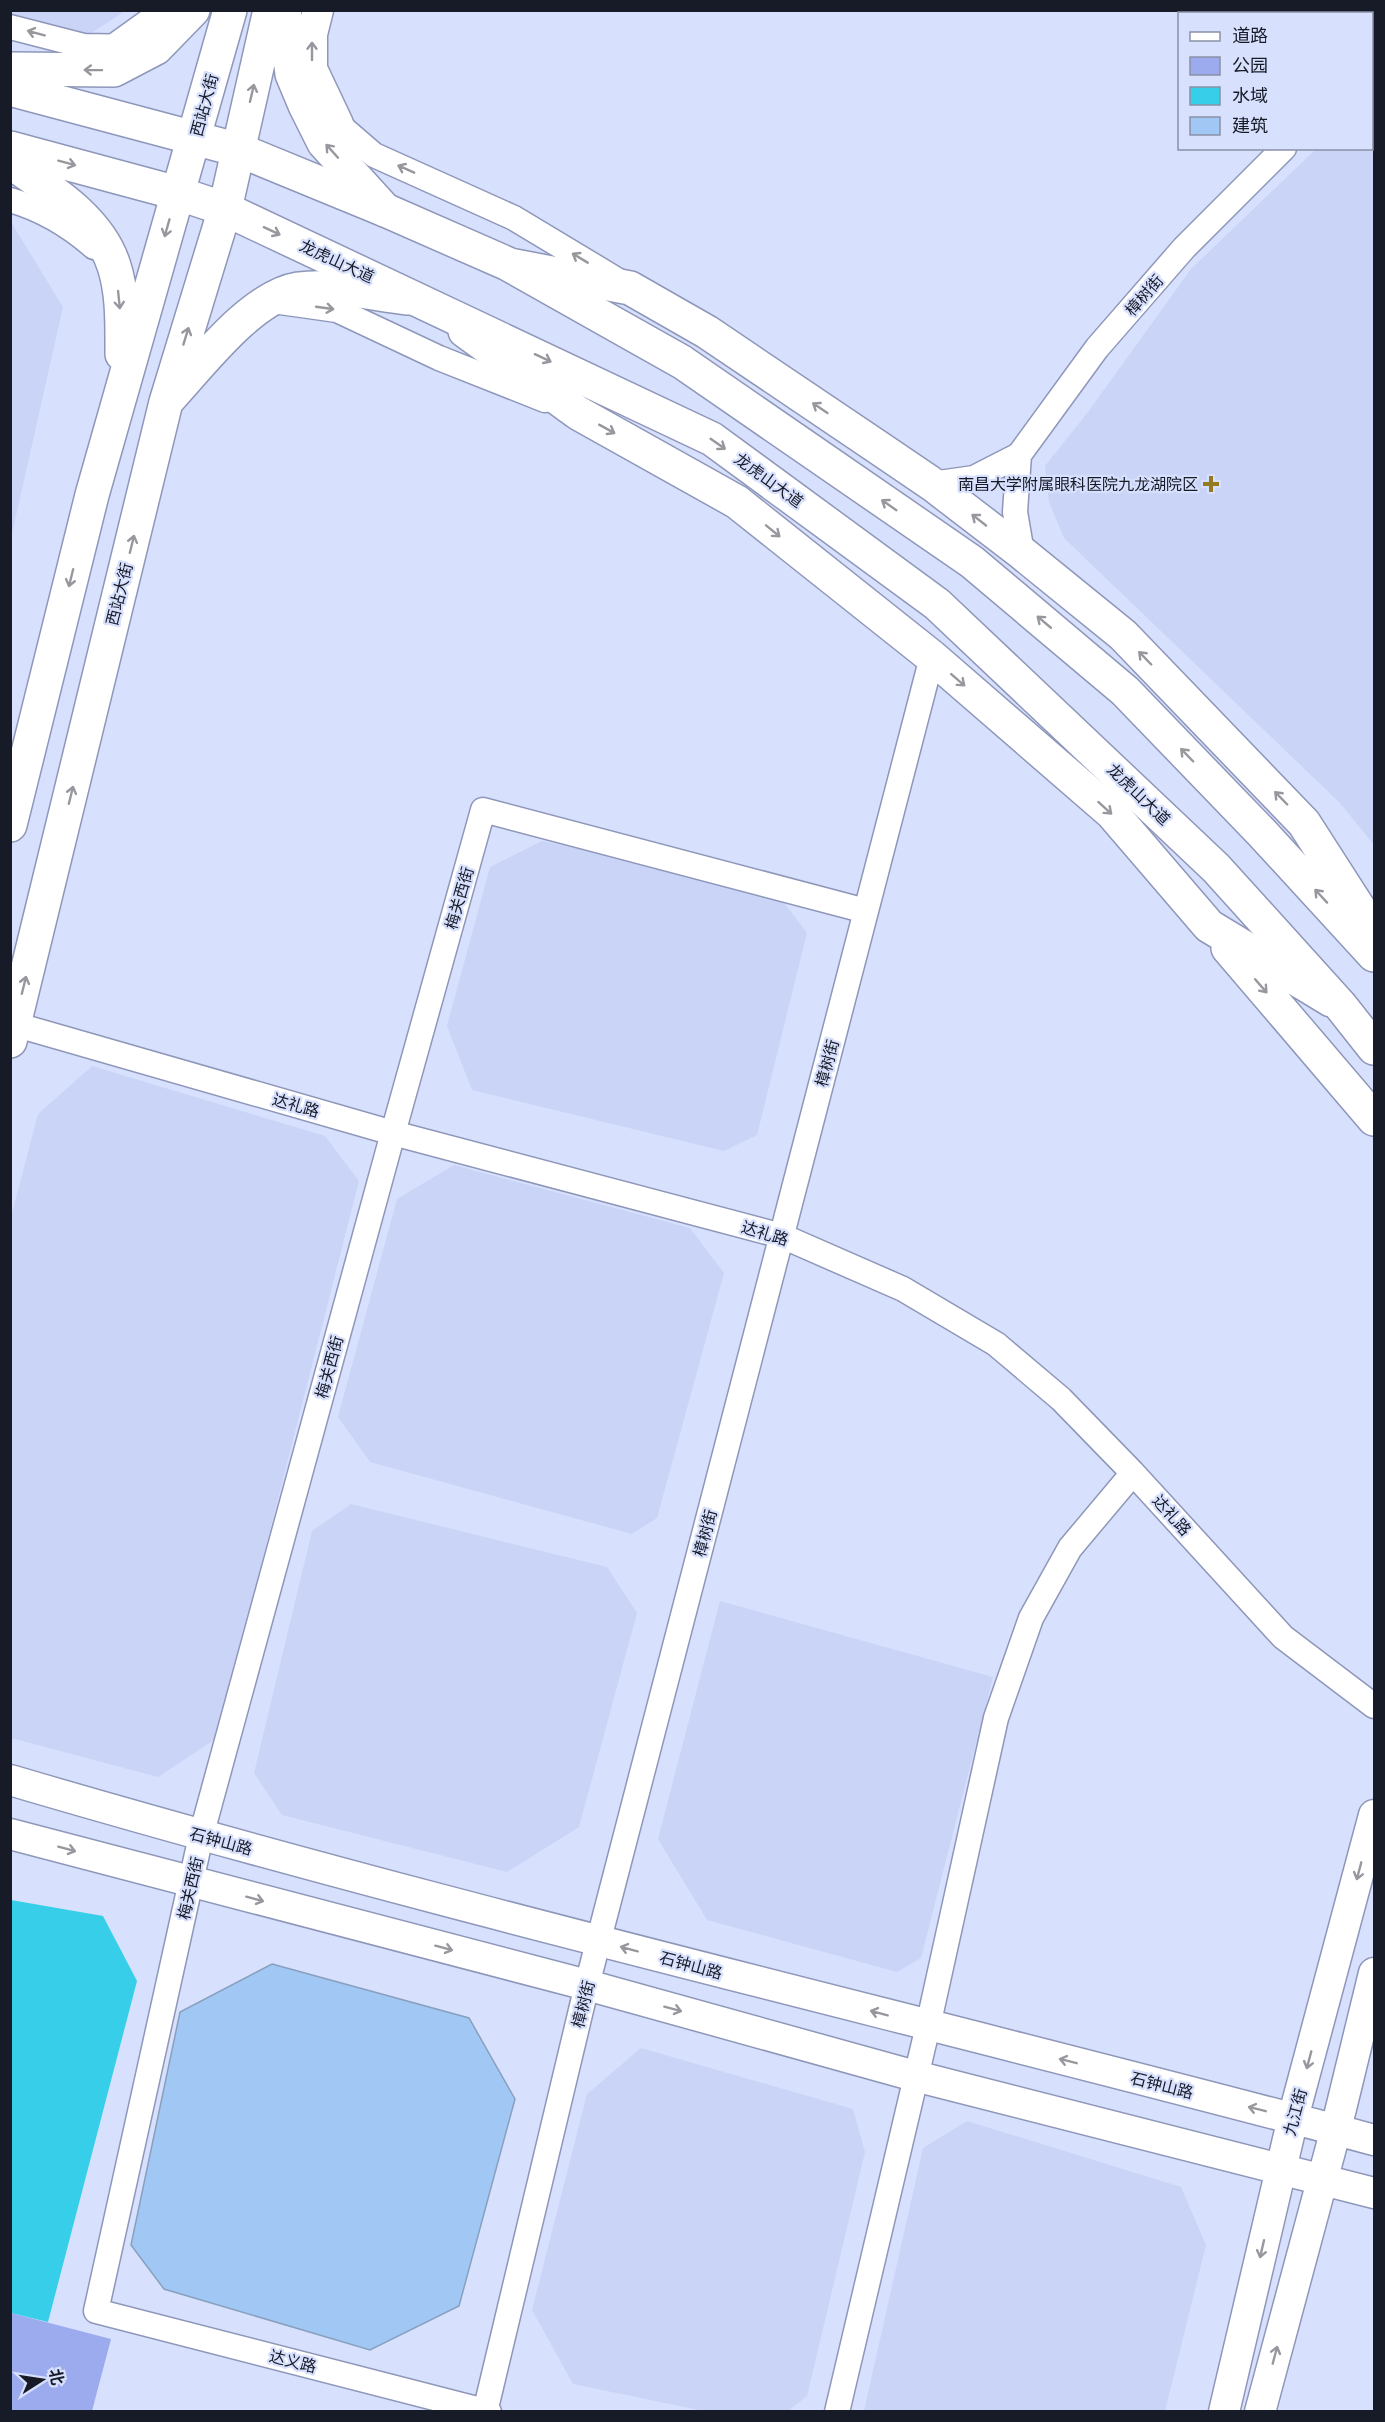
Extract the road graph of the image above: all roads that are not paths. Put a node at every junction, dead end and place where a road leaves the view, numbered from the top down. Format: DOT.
graph roads {
  1 [pos="166,10"];
  2 [pos="193,10"];
  3 [pos="230,10"];
  4 [pos="270,10"];
  5 [pos="284,10"];
  6 [pos="318,10"];
  7 [pos="10,27"];
  8 [pos="118,47"];
  9 [pos="156,48"];
  10 [pos="10,69"];
  11 [pos="10,89"];
  12 [pos="305,105"];
  13 [pos="338,124"];
  14 [pos="195,138"];
  15 [pos="10,148"];
  16 [pos="239,150"];
  17 [pos="1282,150"];
  18 [pos="10,162"];
  19 [pos="177,193"];
  20 [pos="10,200"];
  21 [pos="225,209"];
  22 [pos="385,210"];
  23 [pos="508,264"];
  24 [pos="114,265"];
  25 [pos="630,288"];
  26 [pos="267,300"];
  27 [pos="422,300"];
  28 [pos="166,402"];
  29 [pos="578,413"];
  30 [pos="1019,455"];
  31 [pos="932,484"];
  32 [pos="92,495"];
  33 [pos="1022,553"];
  34 [pos="932,657"];
  35 [pos="1304,823"];
  36 [pos="10,825"];
  37 [pos="1374,901"];
  38 [pos="866,911"];
  39 [pos="1209,926"];
  40 [pos="1374,932"];
  41 [pos="1374,955"];
  42 [pos="1340,1005"];
  43 [pos="12,1029"];
  44 [pos="1374,1048"];
  45 [pos="1374,1119"];
  46 [pos="393,1132"];
  47 [pos="782,1236"];
  48 [pos="1133,1473"];
  49 [pos="1374,1706"];
  50 [pos="10,1780"];
  51 [pos="1374,1815"];
  52 [pos="10,1834"];
  53 [pos="201,1836"];
  54 [pos="191,1882"];
  55 [pos="599,1941"];
  56 [pos="1374,1973"];
  57 [pos="587,1985"];
  58 [pos="928,2026"];
  59 [pos="915,2076"];
  60 [pos="1293,2118"];
  61 [pos="1336,2129"];
  62 [pos="1374,2140"];
  63 [pos="1280,2169"];
  64 [pos="1321,2179"];
  65 [pos="1374,2193"];
  66 [pos="96,2311"];
  67 [pos="487,2411"];
  68 [pos="837,2412"];
  69 [pos="1224,2412"];
  70 [pos="1260,2412"];
  1 -- 8 [label="street"];
  2 -- 9 [label="main road"];
  3 -- 14 [label="main road, 西站大街"];
  16 -- 4 [label="main road, 西站大街, one-way"];
  5 -- 12 [label="main road"];
  13 -- 6 [label="street, one-way"];
  8 -- 7 [label="street, one-way"];
  8 -- 9 [label="street"];
  9 -- 10 [label="main road, one-way"];
  11 -- 14 [label="main road"];
  12 -- 13 [label="street"];
  22 -- 12 [label="main road, one-way"];
  25 -- 13 [label="street, one-way"];
  14 -- 16 [label="main road"];
  14 -- 19 [label="main road, 西站大街"];
  15 -- 19 [label="main road, 龙虎山大道, one-way"];
  16 -- 21 [label="main road, 西站大街"];
  16 -- 22 [label="main road"];
  17 -- 30 [label="street, 樟树街"];
  18 -- 24 [label="main road"];
  19 -- 21 [label="main road, 龙虎山大道"];
  19 -- 32 [label="main road, 西站大街, one-way"];
  20 -- 24 [label="street"];
  21 -- 27 [label="main road, 龙虎山大道, one-way"];
  28 -- 21 [label="main road, 西站大街, one-way"];
  22 -- 23 [label="main road"];
  23 -- 25 [label="main road"];
  41 -- 23 [label="main road, one-way"];
  24 -- 32 [label="main road, one-way"];
  31 -- 25 [label="main road, one-way"];
  26 -- 27 [label="main road"];
  26 -- 28 [label="main road"];
  26 -- 29 [label="street, one-way"];
  27 -- 29 [label="main road"];
  27 -- 42 [label="main road, 龙虎山大道, one-way"];
  43 -- 28 [label="main road, 西站大街, one-way"];
  29 -- 34 [label="main road, one-way"];
  30 -- 31 [label="street"];
  30 -- 33 [label="street"];
  33 -- 31 [label="main road, one-way"];
  32 -- 36 [label="main road, 西站大街, one-way"];
  35 -- 33 [label="main road, one-way"];
  34 -- 38 [label="street, 樟树街"];
  34 -- 39 [label="main road, one-way"];
  35 -- 37 [label="main road"];
  35 -- 40 [label="main road"];
  38 -- 46 [label="street, 梅关西街"];
  38 -- 47 [label="street, 樟树街"];
  39 -- 42 [label="main road"];
  39 -- 45 [label="main road, one-way"];
  42 -- 44 [label="main road, 龙虎山大道"];
  43 -- 46 [label="street, 达礼路"];
  46 -- 47 [label="street, 达礼路"];
  46 -- 53 [label="street, 梅关西街"];
  47 -- 48 [label="street, 达礼路"];
  47 -- 55 [label="street, 樟树街"];
  48 -- 49 [label="street, 达礼路"];
  48 -- 58 [label="street"];
  50 -- 53 [label="street, 石钟山路"];
  51 -- 60 [label="street, 九江街, one-way"];
  52 -- 54 [label="street, one-way"];
  53 -- 54 [label="street, 梅关西街"];
  53 -- 55 [label="street, 石钟山路"];
  54 -- 57 [label="street, one-way"];
  54 -- 66 [label="street, 梅关西街"];
  55 -- 57 [label="street, 樟树街"];
  58 -- 55 [label="street, 石钟山路, one-way"];
  56 -- 61 [label="street"];
  57 -- 59 [label="street, one-way"];
  57 -- 67 [label="street, 樟树街"];
  58 -- 59 [label="street"];
  60 -- 58 [label="street, 石钟山路, one-way"];
  59 -- 63 [label="street"];
  59 -- 68 [label="street"];
  60 -- 61 [label="street, 石钟山路"];
  60 -- 63 [label="street, 九江街"];
  61 -- 62 [label="street, 石钟山路"];
  61 -- 64 [label="street"];
  63 -- 64 [label="street"];
  63 -- 69 [label="street, 九江街, one-way"];
  64 -- 65 [label="street"];
  70 -- 64 [label="street, one-way"];
  66 -- 67 [label="street, 达义路"];
}
